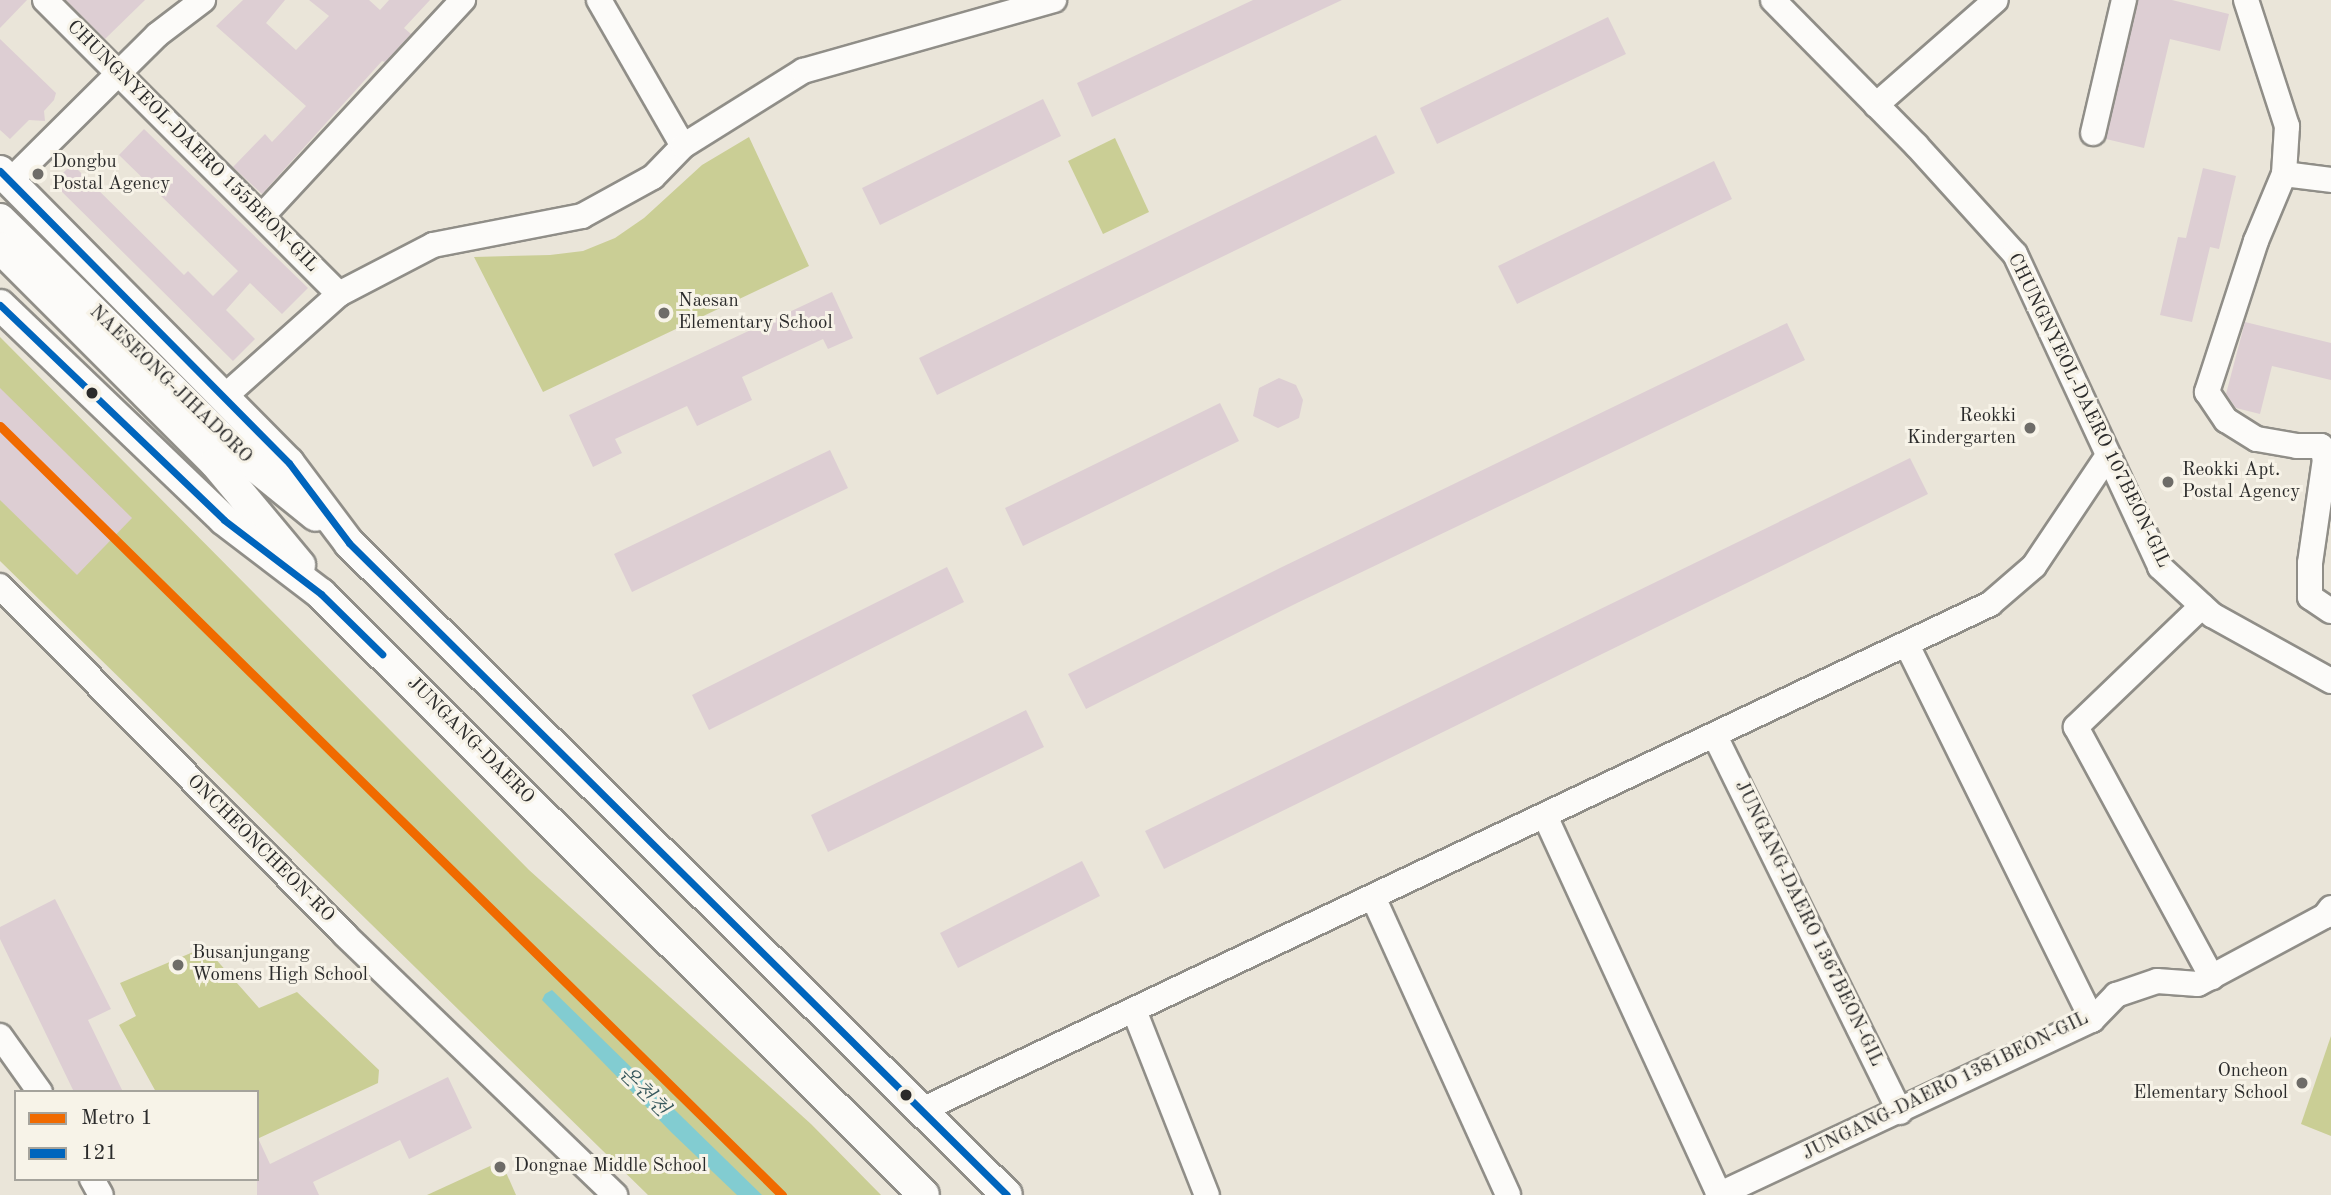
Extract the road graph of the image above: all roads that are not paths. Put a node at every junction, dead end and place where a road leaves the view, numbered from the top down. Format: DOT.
graph roads {
  1 [pos="45,0"];
  2 [pos="203,0"];
  3 [pos="463,0"];
  4 [pos="599,0"];
  5 [pos="1773,0"];
  6 [pos="1996,0"];
  7 [pos="2124,0"];
  8 [pos="2246,0"];
  9 [pos="1047,1"];
  10 [pos="118,74"];
  11 [pos="1876,105"];
  12 [pos="2093,133"];
  13 [pos="682,146"];
  14 [pos="2284,174"];
  15 [pos="5,176"];
  16 [pos="2331,180"];
  17 [pos="263,215"];
  18 [pos="0,219"];
  19 [pos="0,248"];
  20 [pos="339,294"];
  21 [pos="0,305"];
  22 [pos="225,397"];
  23 [pos="223,455"];
  24 [pos="2107,457"];
  25 [pos="2328,457"];
  26 [pos="349,543"];
  27 [pos="0,586"];
  28 [pos="321,594"];
  29 [pos="2202,606"];
  30 [pos="2331,611"];
  31 [pos="1908,645"];
  32 [pos="2331,681"];
  33 [pos="1715,736"];
  34 [pos="1545,816"];
  35 [pos="1373,897"];
  36 [pos="2331,908"];
  37 [pos="2212,977"];
  38 [pos="1134,1010"];
  39 [pos="2092,1020"];
  40 [pos="0,1036"];
  41 [pos="39,1090"];
  42 [pos="924,1109"];
  43 [pos="1900,1112"];
  44 [pos="615,1195"];
  45 [pos="924,1195"];
  46 [pos="1007,1195"];
  47 [pos="1207,1195"];
  48 [pos="1508,1195"];
  49 [pos="1718,1195"];
  1 -- 10 [label="street, CHUNGNYEOL-DAERO 155BEON-GIL"];
  2 -- 10 [label="street"];
  3 -- 17 [label="street"];
  4 -- 13 [label="street"];
  5 -- 11 [label="street, CHUNGNYEOL-DAERO 107BEON-GIL"];
  6 -- 11 [label="street"];
  7 -- 12 [label="street"];
  8 -- 14 [label="street"];
  9 -- 13 [label="street"];
  10 -- 15 [label="street"];
  10 -- 17 [label="street, CHUNGNYEOL-DAERO 155BEON-GIL"];
  11 -- 24 [label="street, CHUNGNYEOL-DAERO 107BEON-GIL"];
  13 -- 20 [label="street"];
  14 -- 16 [label="street"];
  14 -- 25 [label="street"];
  15 -- 22 [label="main road"];
  17 -- 20 [label="street, CHUNGNYEOL-DAERO 155BEON-GIL"];
  18 -- 23 [label="main road, NAESEONG-JIHADORO"];
  19 -- 23 [label="main road, NAESEONG-JIHADORO"];
  20 -- 22 [label="street"];
  21 -- 28 [label="main road, JUNGANG-DAERO"];
  22 -- 26 [label="main road"];
  23 -- 26 [label="main road, NAESEONG-JIHADORO"];
  23 -- 28 [label="main road, NAESEONG-JIHADORO"];
  24 -- 29 [label="street, CHUNGNYEOL-DAERO 107BEON-GIL"];
  24 -- 31 [label="street"];
  25 -- 30 [label="street"];
  26 -- 42 [label="main road"];
  27 -- 44 [label="street, ONCHEONCHEON-RO"];
  28 -- 45 [label="main road, JUNGANG-DAERO"];
  29 -- 32 [label="street, CHUNGNYEOL-DAERO 107BEON-GIL"];
  29 -- 37 [label="street"];
  31 -- 33 [label="street"];
  31 -- 39 [label="street"];
  33 -- 34 [label="street"];
  33 -- 43 [label="street, JUNGANG-DAERO 1367BEON-GIL"];
  34 -- 35 [label="street"];
  34 -- 49 [label="street"];
  35 -- 38 [label="street"];
  35 -- 48 [label="street"];
  36 -- 37 [label="street, JUNGANG-DAERO 1381BEON-GIL"];
  37 -- 39 [label="street, JUNGANG-DAERO 1381BEON-GIL"];
  38 -- 42 [label="street"];
  38 -- 47 [label="street"];
  39 -- 43 [label="street, JUNGANG-DAERO 1381BEON-GIL"];
  40 -- 41 [label="street"];
  42 -- 46 [label="main road"];
  43 -- 49 [label="street, JUNGANG-DAERO 1381BEON-GIL"];
}
